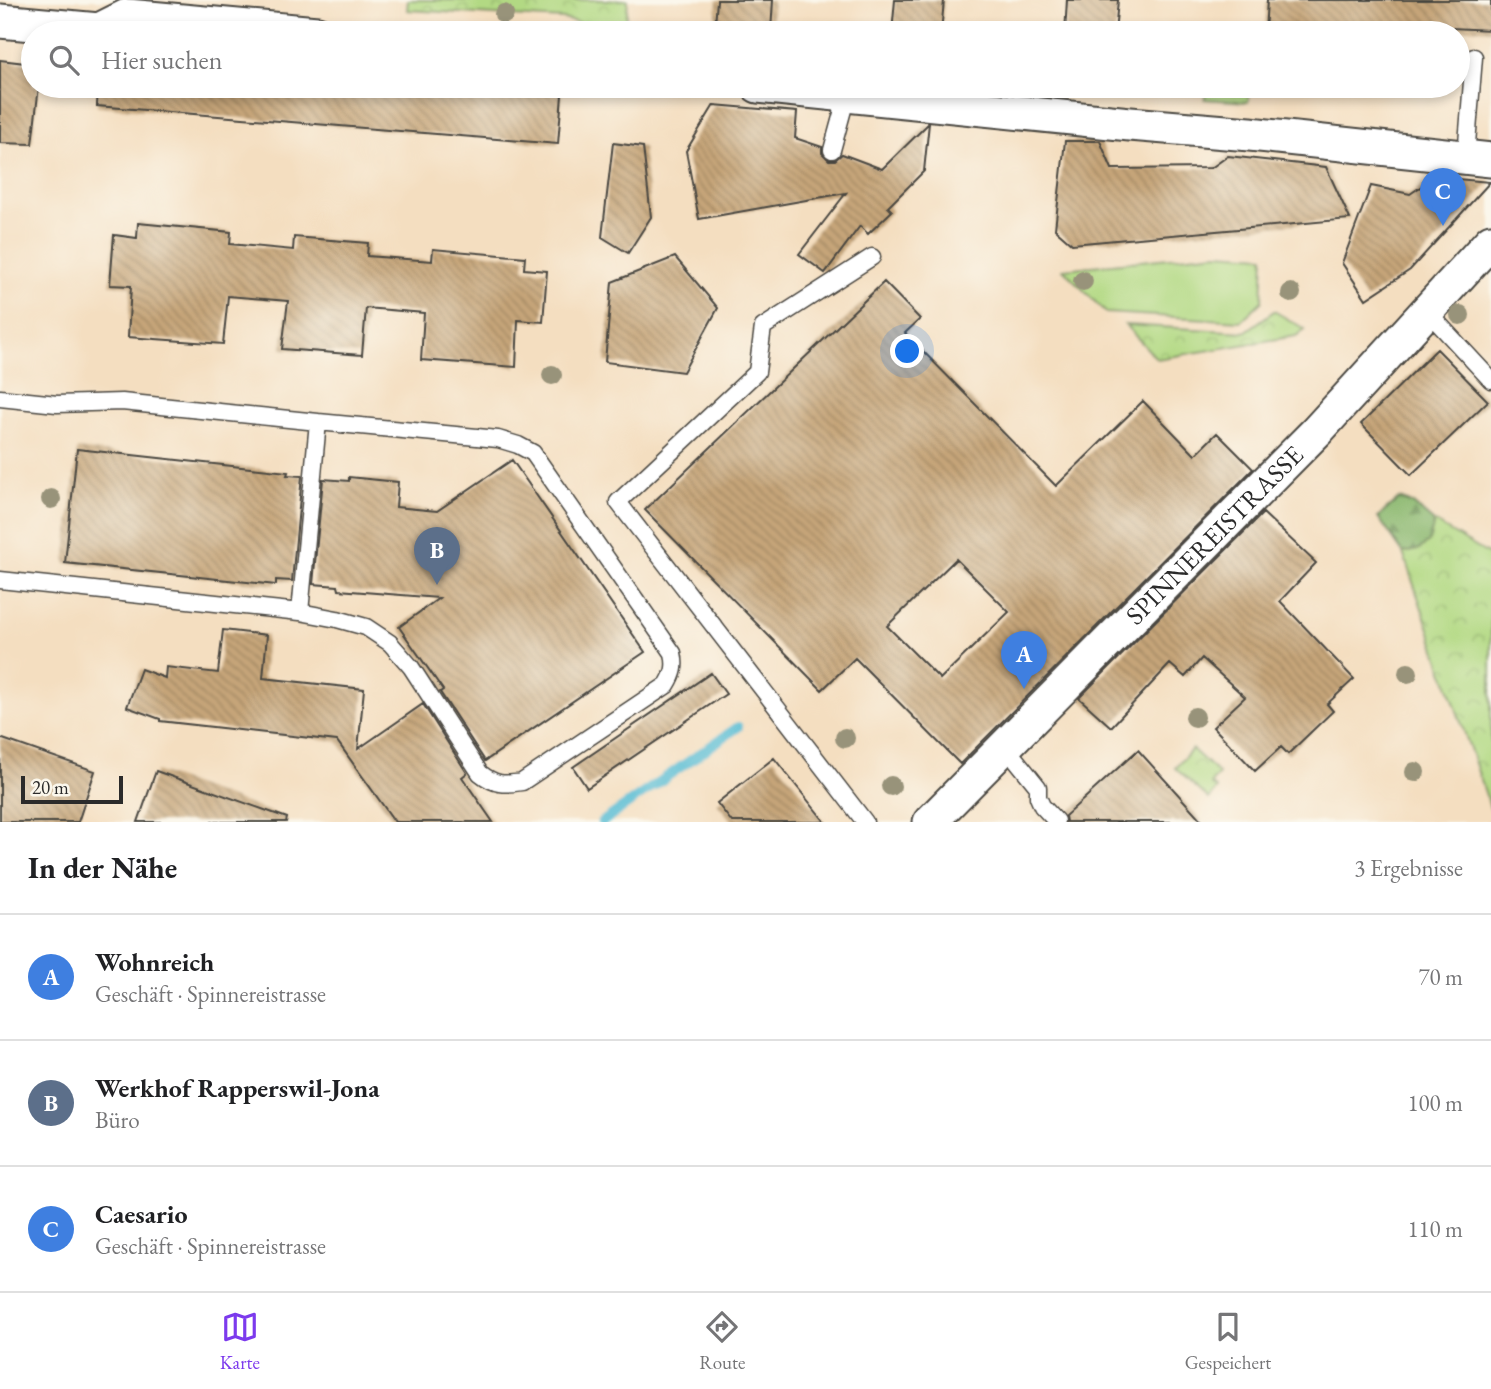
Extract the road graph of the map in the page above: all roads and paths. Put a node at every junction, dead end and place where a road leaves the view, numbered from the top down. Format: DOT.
graph roads {
  1 [pos="0,21"];
  2 [pos="117,21"];
  3 [pos="183,21"];
  4 [pos="21,23"];
  5 [pos="1474,57"];
  6 [pos="846,98"];
  7 [pos="886,98"];
  8 [pos="832,150"];
  9 [pos="1479,158"];
  10 [pos="1491,240"];
  11 [pos="872,257"];
  12 [pos="1427,311"];
  13 [pos="1491,380"];
  14 [pos="0,398"];
  15 [pos="318,422"];
  16 [pos="0,580"];
  17 [pos="300,612"];
  18 [pos="1005,746"];
  19 [pos="1056,821"];
  20 [pos="865,822"];
  21 [pos="930,822"];
  1 -- 4 [label="street"];
  2 -- 3 [label="street"];
  5 -- 9 [label="lane"];
  6 -- 8 [label="lane"];
  7 -- 9 [label="street"];
  10 -- 12 [label="street, SPINNEREISTRASSE"];
  11 -- 20 [label="lane"];
  12 -- 13 [label="lane"];
  12 -- 18 [label="street, SPINNEREISTRASSE"];
  14 -- 15 [label="lane"];
  15 -- 17 [label="lane"];
  15 -- 17 [label="lane"];
  16 -- 17 [label="lane"];
  18 -- 19 [label="lane"];
  18 -- 21 [label="street, SPINNEREISTRASSE"];
}
